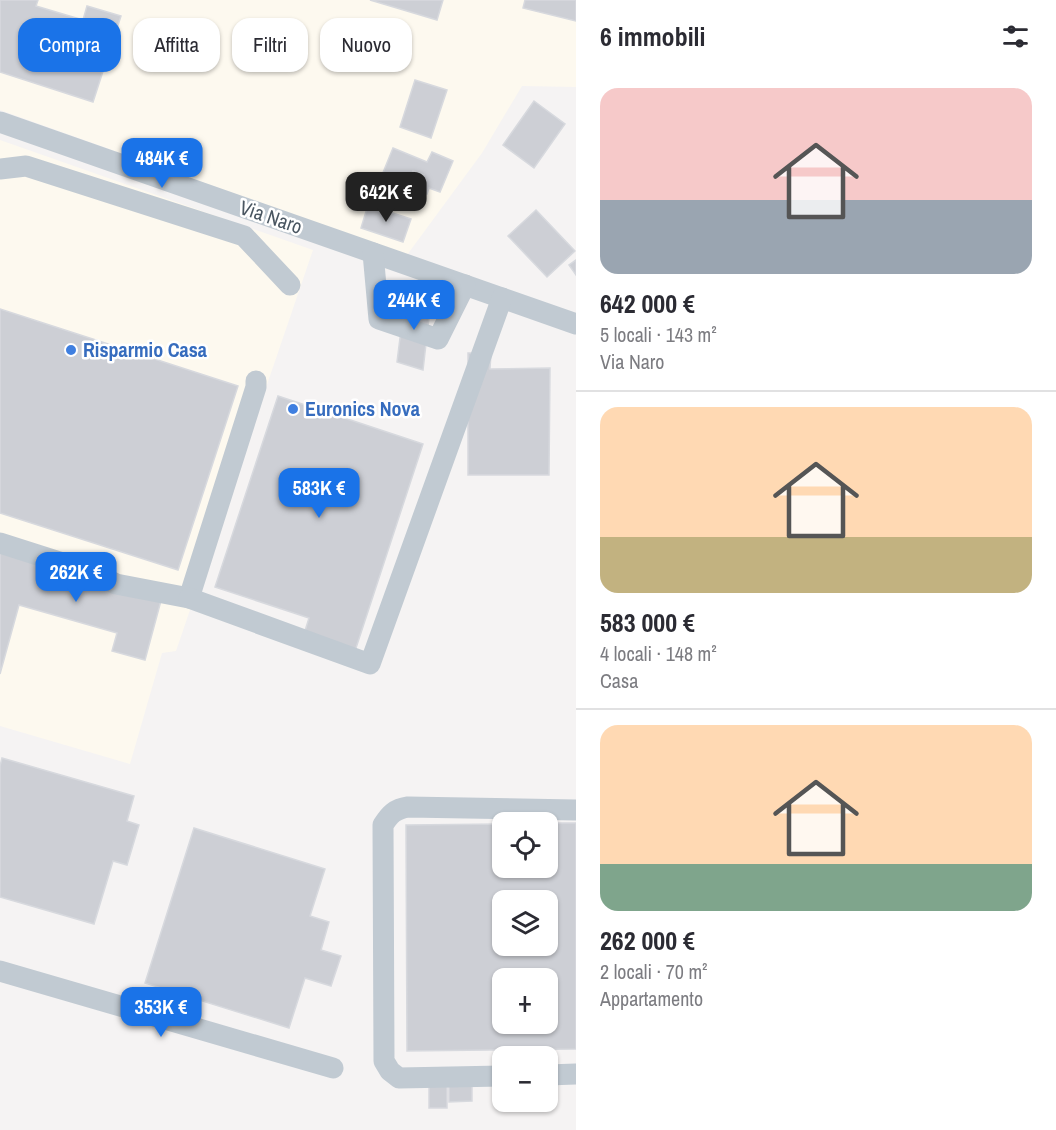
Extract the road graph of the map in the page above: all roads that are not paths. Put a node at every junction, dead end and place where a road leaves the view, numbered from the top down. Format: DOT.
graph roads {
  1 [pos="0,122"];
  2 [pos="0,169"];
  3 [pos="373,253"];
  4 [pos="290,285"];
  5 [pos="465,285"];
  6 [pos="502,298"];
  7 [pos="576,324"];
  8 [pos="256,381"];
  9 [pos="0,543"];
  10 [pos="189,598"];
  11 [pos="576,810"];
  12 [pos="0,971"];
  13 [pos="333,1068"];
  14 [pos="576,1074"];
  15 [pos="558,1075"];
  16 [pos="492,1076"];
  1 -- 3 [label="street, Via Naro"];
  2 -- 4 [label="street"];
  3 -- 5 [label="street, Via Naro"];
  3 -- 5 [label="street"];
  5 -- 6 [label="street, Via Naro"];
  6 -- 7 [label="street, Via Naro"];
  6 -- 10 [label="street"];
  8 -- 10 [label="street"];
  9 -- 10 [label="street"];
  11 -- 16 [label="street"];
  12 -- 13 [label="street"];
  14 -- 15 [label="street"];
}
